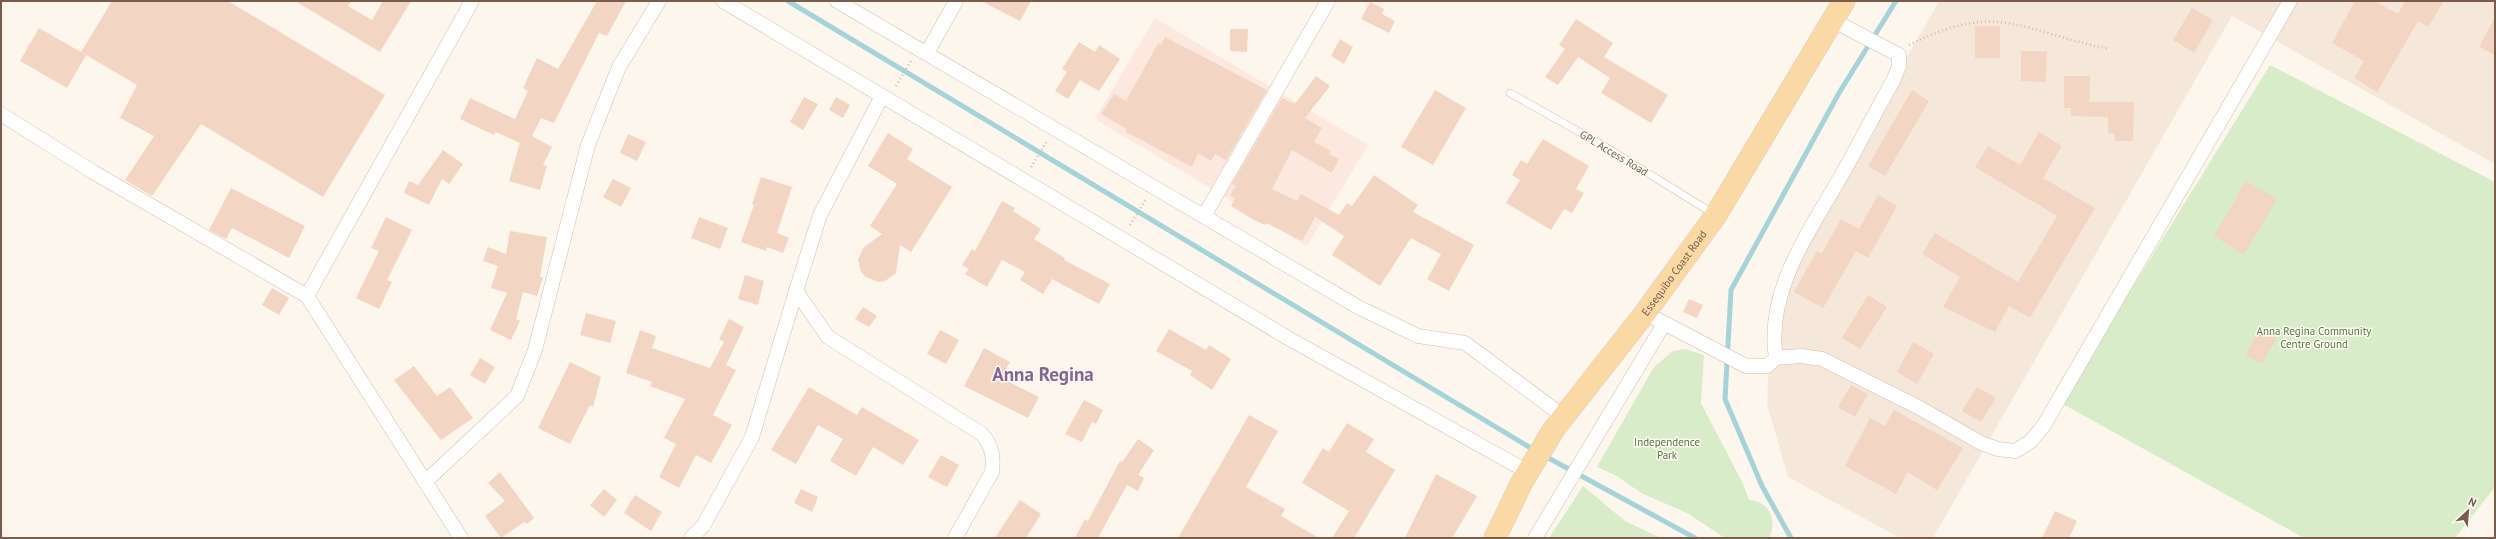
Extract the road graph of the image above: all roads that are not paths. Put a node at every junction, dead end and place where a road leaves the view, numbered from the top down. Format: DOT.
graph roads {
  1 [pos="472,1"];
  2 [pos="659,1"];
  3 [pos="723,1"];
  4 [pos="837,1"];
  5 [pos="956,1"];
  6 [pos="1328,1"];
  7 [pos="1844,1"];
  8 [pos="2290,1"];
  9 [pos="1832,20"];
  10 [pos="923,51"];
  11 [pos="1510,93"];
  12 [pos="885,97"];
  13 [pos="1,114"];
  14 [pos="1716,215"];
  15 [pos="1204,216"];
  16 [pos="796,291"];
  17 [pos="307,296"];
  18 [pos="1645,313"];
  19 [pos="1664,324"];
  20 [pos="1776,358"];
  21 [pos="1558,422"];
  22 [pos="1530,467"];
  23 [pos="425,482"];
  24 [pos="461,538"];
  25 [pos="691,538"];
  26 [pos="956,538"];
  27 [pos="1495,538"];
  28 [pos="1535,538"];
  1 -- 17 [label="street"];
  2 -- 23 [label="street"];
  3 -- 12 [label="street"];
  4 -- 10 [label="street"];
  5 -- 10 [label="street"];
  6 -- 15 [label="street"];
  7 -- 9 [label="main road, Essequibo Coast Road"];
  8 -- 20 [label="street"];
  9 -- 14 [label="main road, Essequibo Coast Road"];
  9 -- 20 [label="street"];
  10 -- 15 [label="street"];
  11 -- 14 [label="lane, GPL Access Road"];
  12 -- 16 [label="street"];
  12 -- 22 [label="street"];
  13 -- 17 [label="street"];
  14 -- 18 [label="main road, Essequibo Coast Road"];
  15 -- 21 [label="street"];
  16 -- 25 [label="street"];
  16 -- 26 [label="street"];
  17 -- 23 [label="street"];
  18 -- 19 [label="street"];
  18 -- 21 [label="main road, Essequibo Coast Road"];
  19 -- 20 [label="street"];
  19 -- 28 [label="street"];
  21 -- 22 [label="main road, Essequibo Coast Road"];
  22 -- 27 [label="main road, Essequibo Coast Road"];
  23 -- 24 [label="street"];
}
